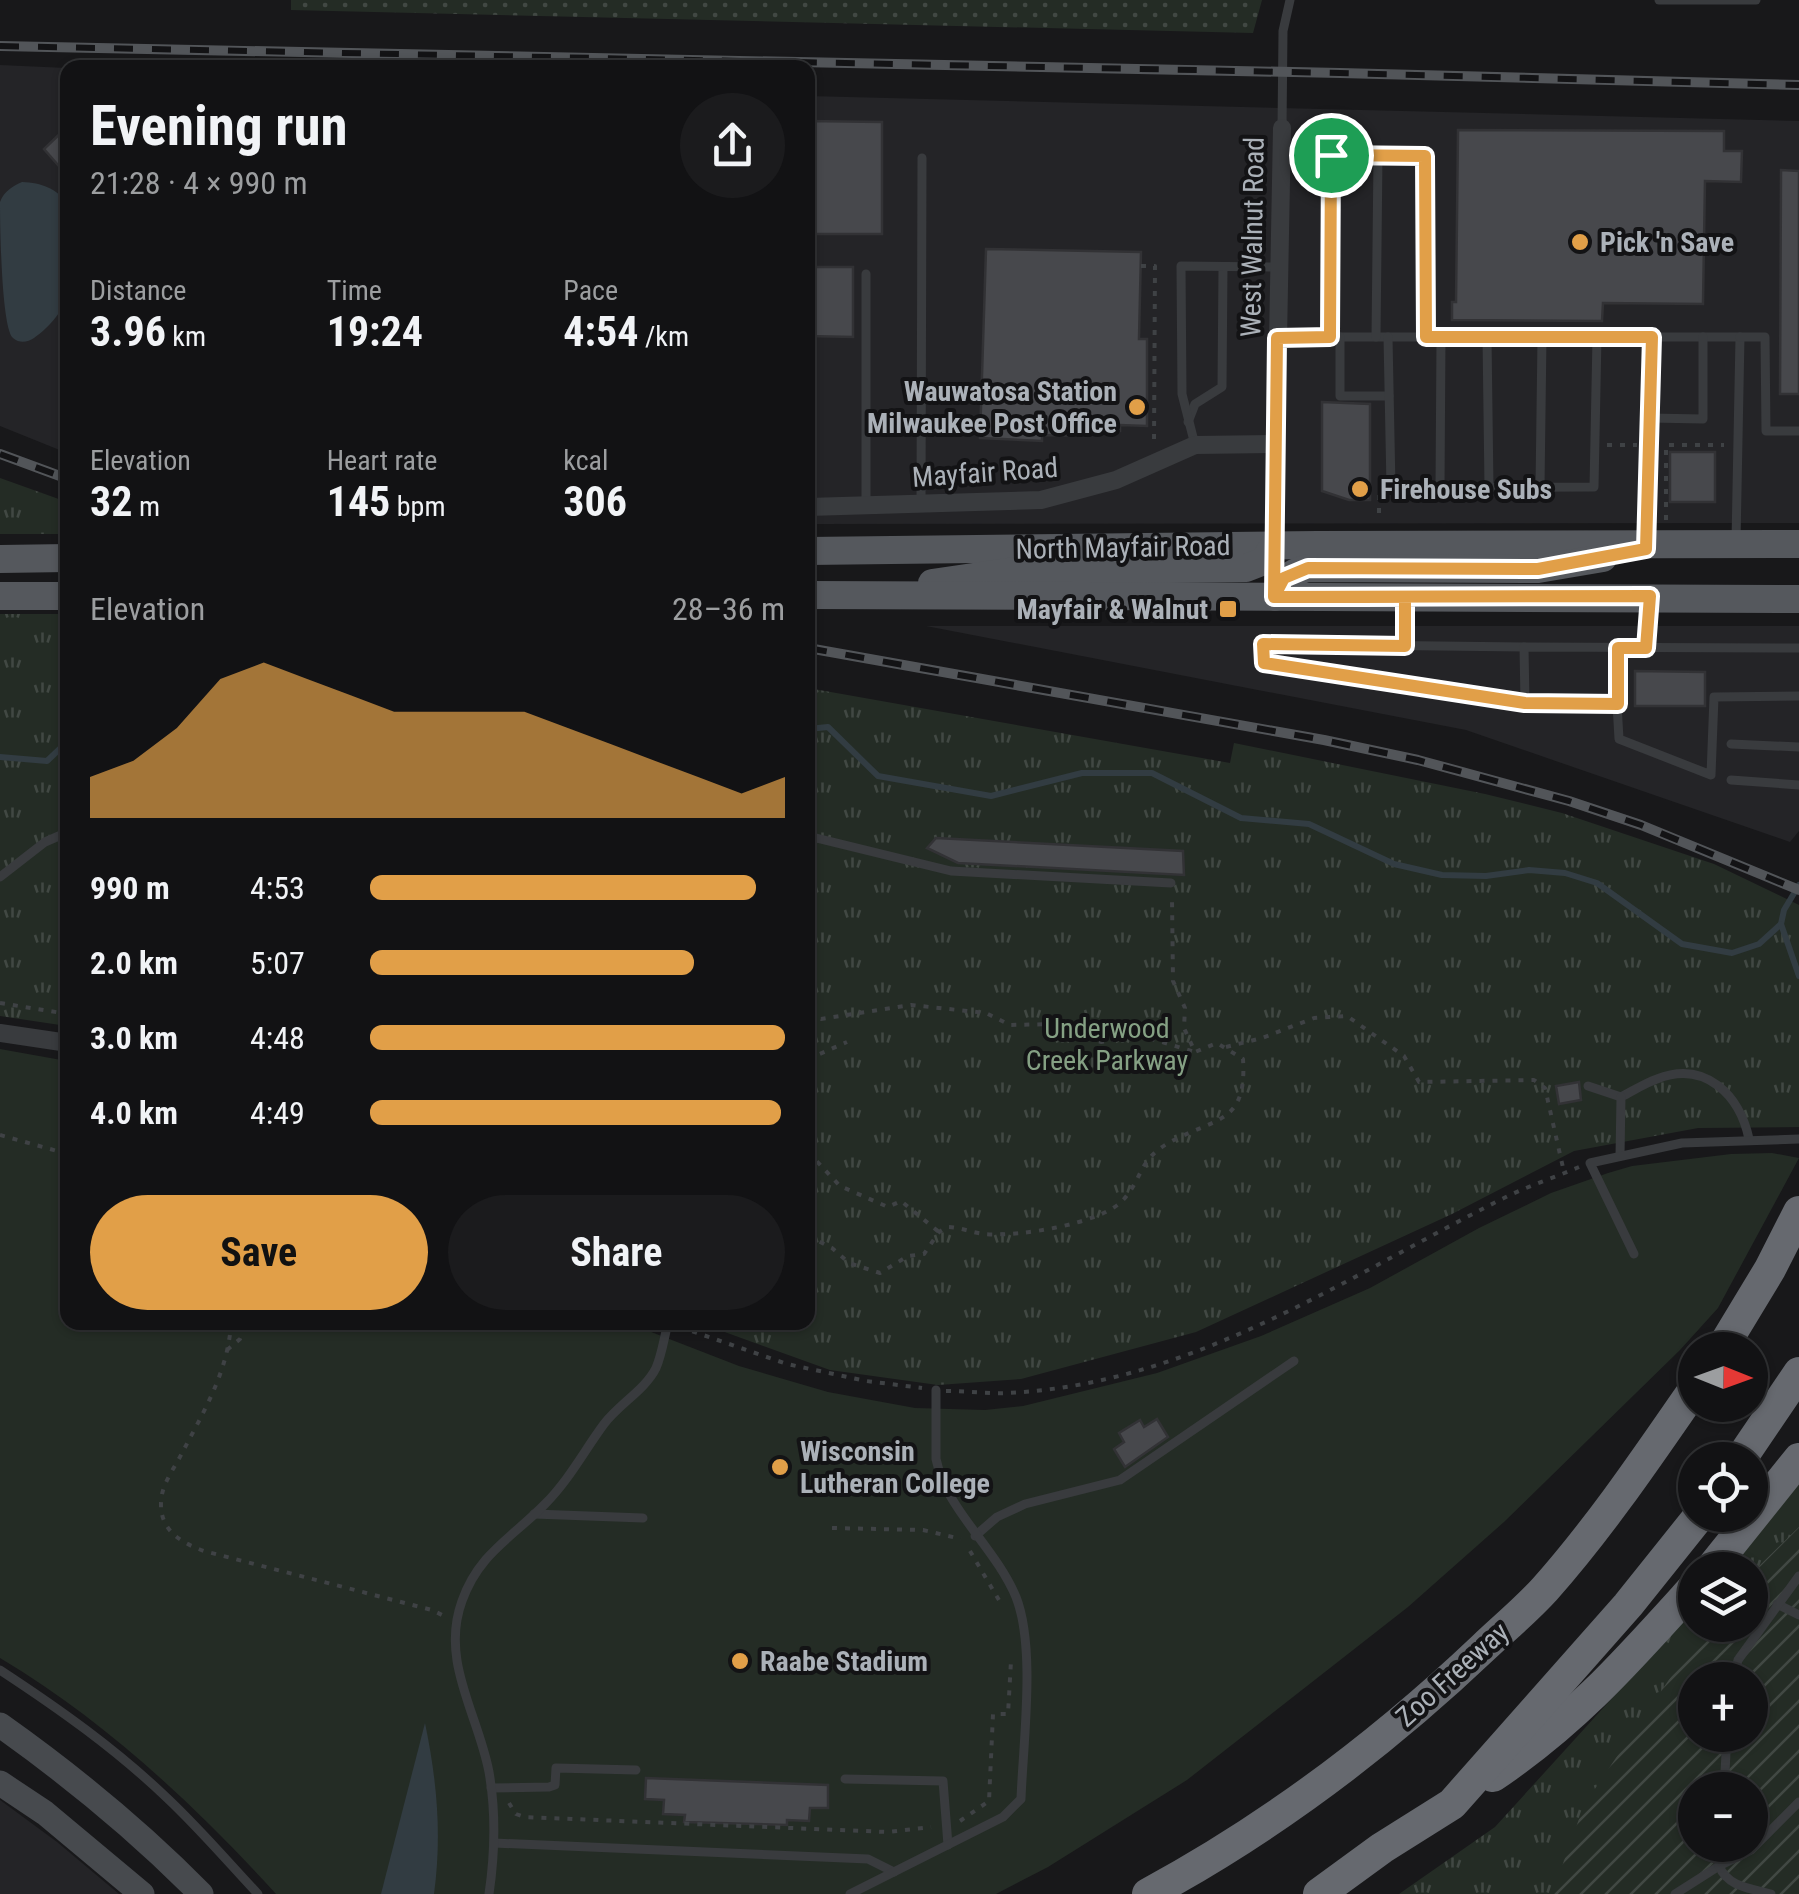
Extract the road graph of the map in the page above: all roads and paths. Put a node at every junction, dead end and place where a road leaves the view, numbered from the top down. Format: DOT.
graph roads {
  1 [pos="1290,0"];
  2 [pos="1659,0"];
  3 [pos="1704,0"];
  4 [pos="1756,0"];
  5 [pos="1282,128"];
  6 [pos="1378,156"];
  7 [pos="922,158"];
  8 [pos="1141,266"];
  9 [pos="1279,266"];
  10 [pos="1223,267"];
  11 [pos="866,274"];
  12 [pos="1740,336"];
  13 [pos="1335,337"];
  14 [pos="1382,337"];
  15 [pos="1426,337"];
  16 [pos="1441,337"];
  17 [pos="1487,337"];
  18 [pos="1542,337"];
  19 [pos="1596,337"];
  20 [pos="1652,337"];
  21 [pos="1703,337"];
  22 [pos="1277,338"];
  23 [pos="1389,396"];
  24 [pos="1650,418"];
  25 [pos="1187,424"];
  26 [pos="1799,431"];
  27 [pos="1154,442"];
  28 [pos="1276,444"];
  29 [pos="1595,444"];
  30 [pos="1194,445"];
  31 [pos="1637,445"];
  32 [pos="1724,446"];
  33 [pos="1540,487"];
  34 [pos="1440,488"];
  35 [pos="1489,488"];
  36 [pos="1379,493"];
  37 [pos="921,506"];
  38 [pos="866,507"];
  39 [pos="815,508"];
  40 [pos="1379,514"];
  41 [pos="1656,540"];
  42 [pos="1799,544"];
  43 [pos="1274,545"];
  44 [pos="1736,545"];
  45 [pos="815,550"];
  46 [pos="60,558"];
  47 [pos="0,559"];
  48 [pos="1799,577"];
  49 [pos="864,595"];
  50 [pos="0,596"];
  51 [pos="60,596"];
  52 [pos="815,596"];
  53 [pos="1650,596"];
  54 [pos="1274,597"];
  55 [pos="1405,597"];
  56 [pos="1754,598"];
  57 [pos="1799,600"];
  58 [pos="1405,646"];
  59 [pos="1524,647"];
  60 [pos="1618,648"];
  61 [pos="1646,648"];
  62 [pos="1799,648"];
  63 [pos="1799,696"];
  64 [pos="1525,703"];
  65 [pos="1618,704"];
  66 [pos="1731,744"];
  67 [pos="1799,747"];
  68 [pos="1731,780"];
  69 [pos="1799,785"];
  70 [pos="60,835"];
  71 [pos="815,838"];
  72 [pos="0,877"];
  73 [pos="1170,883"];
  74 [pos="0,1003"];
  75 [pos="60,1013"];
  76 [pos="815,1017"];
  77 [pos="0,1033"];
  78 [pos="60,1042"];
  79 [pos="847,1042"];
  80 [pos="1226,1047"];
  81 [pos="1195,1052"];
  82 [pos="815,1056"];
  83 [pos="1588,1086"];
  84 [pos="1621,1097"];
  85 [pos="0,1135"];
  86 [pos="1799,1138"];
  87 [pos="1749,1139"];
  88 [pos="60,1152"];
  89 [pos="1620,1156"];
  90 [pos="815,1159"];
  91 [pos="1590,1163"];
  92 [pos="1564,1174"];
  93 [pos="1799,1212"];
  94 [pos="938,1232"];
  95 [pos="815,1240"];
  96 [pos="1634,1254"];
  97 [pos="230,1330"];
  98 [pos="245,1330"];
  99 [pos="670,1330"];
  100 [pos="672,1330"];
  101 [pos="689,1330"];
  102 [pos="1732,1332"];
  103 [pos="673,1336"];
  104 [pos="227,1350"];
  105 [pos="1294,1361"];
  106 [pos="1799,1374"];
  107 [pos="936,1390"];
  108 [pos="1678,1412"];
  109 [pos="1752,1442"];
  110 [pos="1799,1458"];
  111 [pos="534,1514"];
  112 [pos="644,1518"];
  113 [pos="832,1528"];
  114 [pos="1686,1532"];
  115 [pos="975,1536"];
  116 [pos="962,1539"];
  117 [pos="1724,1552"];
  118 [pos="1799,1576"];
  119 [pos="1778,1604"];
  120 [pos="1678,1605"];
  121 [pos="1003,1606"];
  122 [pos="1799,1615"];
  123 [pos="457,1620"];
  124 [pos="1012,1656"];
  125 [pos="1737,1662"];
  126 [pos="0,1670"];
  127 [pos="0,1726"];
  128 [pos="636,1770"];
  129 [pos="845,1779"];
  130 [pos="0,1783"];
  131 [pos="491,1788"];
  132 [pos="506,1788"];
  133 [pos="1799,1802"];
  134 [pos="1452,1804"];
  135 [pos="945,1825"];
  136 [pos="494,1843"];
  137 [pos="948,1844"];
  138 [pos="1719,1862"];
  139 [pos="1719,1866"];
  140 [pos="894,1872"];
  141 [pos="142,1894"];
  142 [pos="202,1894"];
  143 [pos="258,1894"];
  144 [pos="489,1894"];
  145 [pos="850,1894"];
  146 [pos="1148,1894"];
  147 [pos="1319,1894"];
  148 [pos="1675,1894"];
  149 [pos="1771,1894"];
  1 -- 5 [label="lane, West Walnut Road"];
  2 -- 3 [label="lane"];
  3 -- 4 [label="lane"];
  5 -- 9 [label="street, West Walnut Road"];
  6 -- 13 [label="lane"];
  6 -- 14 [label="lane"];
  6 -- 15 [label="lane"];
  7 -- 37 [label="lane"];
  8 -- 27 [label="path"];
  9 -- 10 [label="lane"];
  9 -- 22 [label="street, West Walnut Road"];
  10 -- 25 [label="lane"];
  10 -- 25 [label="lane"];
  11 -- 38 [label="lane"];
  12 -- 21 [label="lane"];
  12 -- 26 [label="lane"];
  12 -- 44 [label="lane"];
  13 -- 14 [label="lane"];
  13 -- 22 [label="lane"];
  13 -- 23 [label="lane"];
  14 -- 15 [label="lane"];
  14 -- 23 [label="lane"];
  15 -- 16 [label="lane"];
  16 -- 17 [label="lane"];
  16 -- 34 [label="lane"];
  17 -- 18 [label="lane"];
  17 -- 35 [label="lane"];
  18 -- 19 [label="lane"];
  18 -- 33 [label="lane"];
  19 -- 20 [label="lane"];
  19 -- 29 [label="lane"];
  20 -- 21 [label="lane"];
  20 -- 24 [label="lane"];
  21 -- 24 [label="lane"];
  22 -- 28 [label="street, West Walnut Road"];
  23 -- 34 [label="lane"];
  24 -- 41 [label="lane"];
  25 -- 30 [label="lane"];
  28 -- 30 [label="street, Mayfair Road"];
  28 -- 43 [label="street, West Walnut Road"];
  29 -- 31 [label="path"];
  29 -- 33 [label="lane"];
  30 -- 37 [label="street, Mayfair Road"];
  32 -- 41 [label="path"];
  33 -- 35 [label="lane"];
  34 -- 35 [label="lane"];
  36 -- 40 [label="path"];
  37 -- 38 [label="street, Mayfair Road"];
  38 -- 39 [label="street, Mayfair Road"];
  41 -- 43 [label="main road, North Mayfair Road"];
  41 -- 44 [label="main road, North Mayfair Road"];
  41 -- 54 [label="main road"];
  42 -- 44 [label="main road, North Mayfair Road"];
  43 -- 45 [label="main road, North Mayfair Road"];
  43 -- 49 [label="main road"];
  43 -- 54 [label="street, West Walnut Road"];
  46 -- 47 [label="main road"];
  48 -- 56 [label="main road"];
  49 -- 52 [label="main road, North Mayfair Road"];
  49 -- 54 [label="main road, North Mayfair Road"];
  50 -- 51 [label="main road"];
  53 -- 55 [label="main road, North Mayfair Road"];
  53 -- 56 [label="main road, North Mayfair Road"];
  53 -- 61 [label="lane"];
  54 -- 55 [label="main road, North Mayfair Road"];
  55 -- 58 [label="lane"];
  56 -- 57 [label="main road, North Mayfair Road"];
  58 -- 59 [label="lane"];
  58 -- 64 [label="lane"];
  59 -- 60 [label="lane"];
  59 -- 64 [label="lane"];
  60 -- 61 [label="lane"];
  60 -- 65 [label="lane"];
  61 -- 62 [label="lane"];
  63 -- 65 [label="lane"];
  64 -- 65 [label="lane"];
  66 -- 67 [label="lane"];
  68 -- 69 [label="lane"];
  70 -- 72 [label="lane"];
  71 -- 73 [label="lane"];
  73 -- 81 [label="path"];
  74 -- 75 [label="path"];
  76 -- 81 [label="path"];
  77 -- 78 [label="street"];
  79 -- 82 [label="path"];
  80 -- 81 [label="path"];
  80 -- 92 [label="path"];
  80 -- 94 [label="path"];
  83 -- 84 [label="lane"];
  84 -- 87 [label="lane"];
  84 -- 89 [label="lane"];
  85 -- 88 [label="path"];
  86 -- 87 [label="lane"];
  87 -- 89 [label="lane"];
  89 -- 91 [label="lane"];
  90 -- 94 [label="path"];
  91 -- 92 [label="path"];
  91 -- 96 [label="lane"];
  92 -- 107 [label="path"];
  93 -- 102 [label="highway"];
  94 -- 95 [label="path"];
  97 -- 104 [label="path"];
  98 -- 104 [label="path"];
  99 -- 111 [label="lane"];
  100 -- 103 [label="path"];
  101 -- 107 [label="path"];
  104 -- 123 [label="path"];
  105 -- 115 [label="lane"];
  106 -- 109 [label="highway"];
  107 -- 115 [label="lane"];
  108 -- 146 [label="highway, Zoo Freeway"];
  110 -- 117 [label="highway"];
  111 -- 112 [label="lane"];
  111 -- 123 [label="lane"];
  113 -- 116 [label="path"];
  114 -- 134 [label="highway"];
  115 -- 116 [label="path"];
  115 -- 137 [label="lane"];
  116 -- 121 [label="path"];
  118 -- 119 [label="lane"];
  119 -- 122 [label="lane"];
  119 -- 125 [label="lane"];
  120 -- 134 [label="highway"];
  123 -- 131 [label="lane"];
  124 -- 135 [label="path"];
  126 -- 143 [label="lane"];
  127 -- 142 [label="main road"];
  128 -- 132 [label="lane"];
  129 -- 135 [label="lane"];
  130 -- 141 [label="main road"];
  131 -- 132 [label="lane"];
  131 -- 136 [label="lane"];
  132 -- 135 [label="path"];
  133 -- 139 [label="lane"];
  134 -- 147 [label="highway"];
  135 -- 137 [label="lane"];
  136 -- 140 [label="lane"];
  136 -- 144 [label="lane"];
  137 -- 140 [label="lane"];
  138 -- 139 [label="lane"];
  139 -- 148 [label="lane"];
  139 -- 149 [label="lane"];
  140 -- 145 [label="lane"];
}
